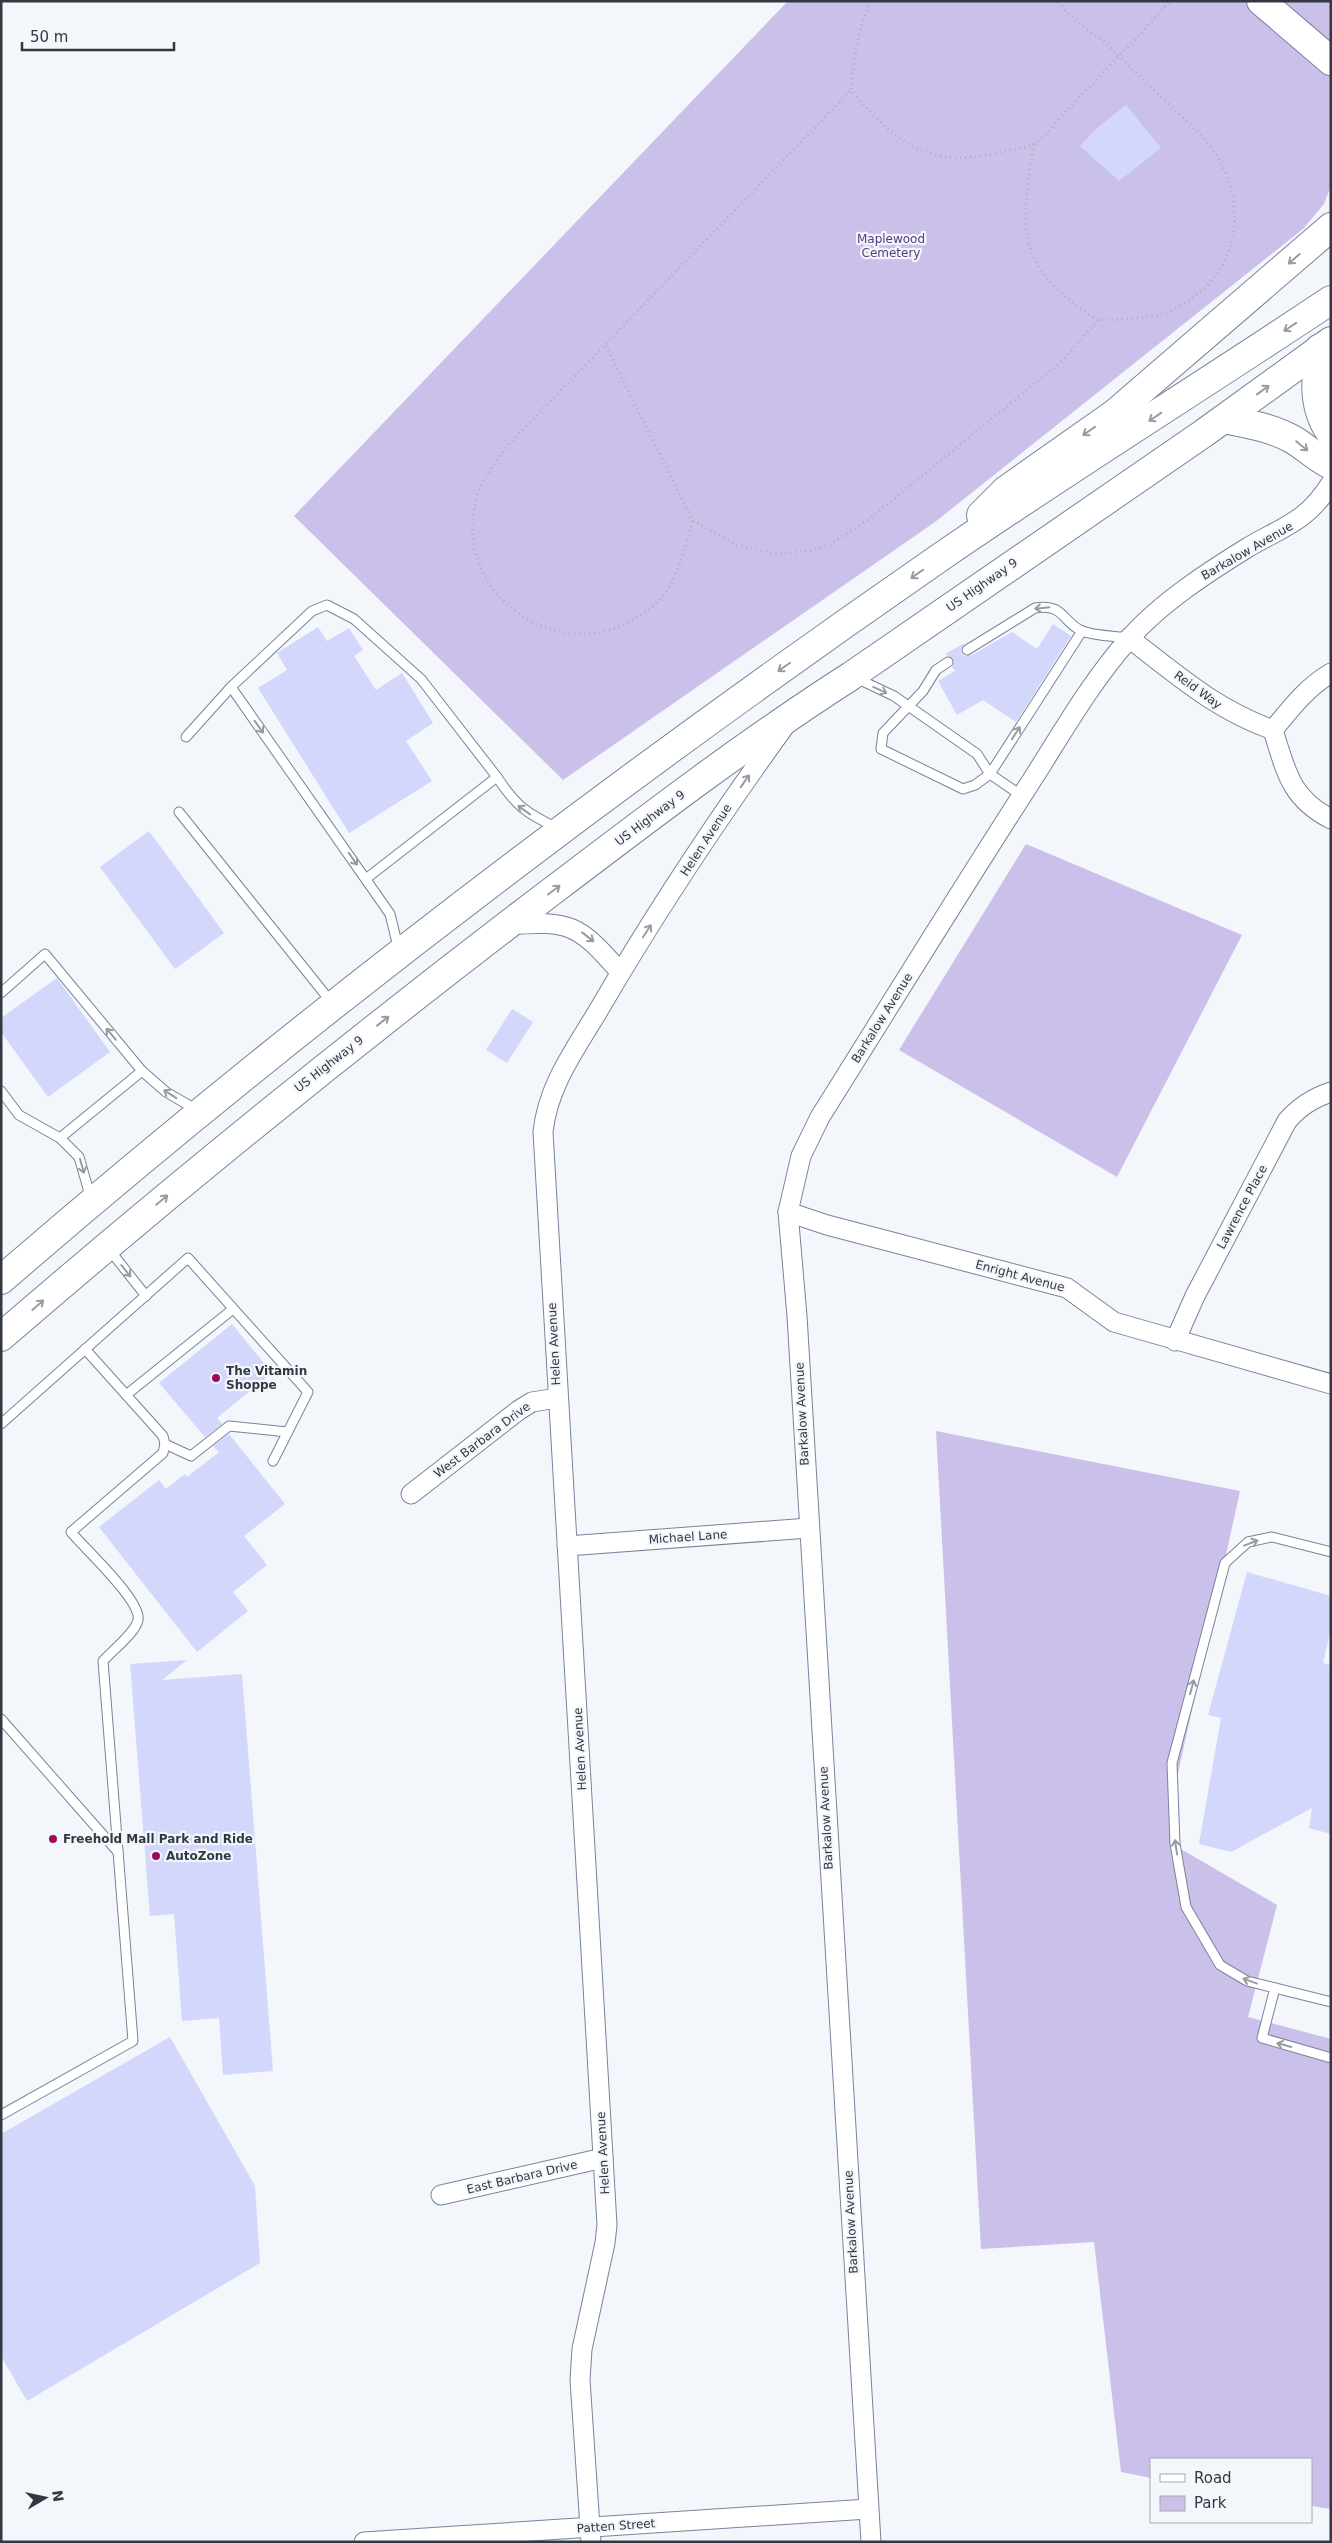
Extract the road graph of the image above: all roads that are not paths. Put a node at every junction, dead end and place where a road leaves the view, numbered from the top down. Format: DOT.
graph roads {
  1 [pos="1261,1"];
  2 [pos="1331,60"];
  3 [pos="1331,227"];
  4 [pos="1331,300"];
  5 [pos="1326,344"];
  6 [pos="1224,419"];
  7 [pos="1331,434"];
  8 [pos="1331,465"];
  9 [pos="1331,483"];
  10 [pos="942,556"];
  11 [pos="1082,631"];
  12 [pos="1129,638"];
  13 [pos="968,650"];
  14 [pos="948,662"];
  15 [pos="1331,673"];
  16 [pos="851,676"];
  17 [pos="231,687"];
  18 [pos="907,706"];
  19 [pos="796,711"];
  20 [pos="1274,730"];
  21 [pos="186,737"];
  22 [pos="990,774"];
  23 [pos="497,777"];
  24 [pos="1022,796"];
  25 [pos="179,812"];
  26 [pos="1331,819"];
  27 [pos="561,830"];
  28 [pos="366,878"];
  29 [pos="508,925"];
  30 [pos="399,954"];
  31 [pos="620,972"];
  32 [pos="1,993"];
  33 [pos="334,1005"];
  34 [pos="142,1071"];
  35 [pos="1,1091"];
  36 [pos="1331,1092"];
  37 [pos="201,1113"];
  38 [pos="60,1138"];
  39 [pos="92,1202"];
  40 [pos="788,1212"];
  41 [pos="106,1246"];
  42 [pos="1,1280"];
  43 [pos="146,1296"];
  44 [pos="233,1309"];
  45 [pos="1,1337"];
  46 [pos="1175,1341"];
  47 [pos="85,1349"];
  48 [pos="1331,1384"];
  49 [pos="126,1395"];
  50 [pos="557,1398"];
  51 [pos="1,1424"];
  52 [pos="287,1432"];
  53 [pos="165,1444"];
  54 [pos="273,1461"];
  55 [pos="411,1494"];
  56 [pos="809,1528"];
  57 [pos="567,1546"];
  58 [pos="1331,1552"];
  59 [pos="1,1719"];
  60 [pos="118,1852"];
  61 [pos="1275,1988"];
  62 [pos="1331,2002"];
  63 [pos="1331,2058"];
  64 [pos="1,2115"];
  65 [pos="603,2158"];
  66 [pos="441,2195"];
  67 [pos="868,2509"];
  68 [pos="590,2535"];
  69 [pos="364,2542"];
  70 [pos="871,2542"];
  1 -- 2 [label="main road"];
  3 -- 10 [label="main road, one-way"];
  4 -- 10 [label="main road, one-way"];
  6 -- 5 [label="main road, US Highway 9, one-way"];
  5 -- 7 [label="main road"];
  6 -- 8 [label="main road, one-way"];
  6 -- 16 [label="main road, US Highway 9"];
  9 -- 12 [label="street, Barkalow Avenue"];
  10 -- 27 [label="main road, one-way"];
  11 -- 12 [label="lane"];
  11 -- 13 [label="lane, one-way"];
  22 -- 11 [label="lane, one-way"];
  12 -- 20 [label="street, Reid Way"];
  12 -- 24 [label="street, Barkalow Avenue"];
  14 -- 18 [label="lane"];
  15 -- 20 [label="street"];
  16 -- 18 [label="lane, one-way"];
  16 -- 19 [label="main road, US Highway 9"];
  17 -- 21 [label="lane"];
  17 -- 23 [label="lane"];
  17 -- 28 [label="lane, one-way"];
  18 -- 22 [label="lane"];
  18 -- 22 [label="lane"];
  29 -- 19 [label="main road, US Highway 9, one-way"];
  31 -- 19 [label="street, Helen Avenue, one-way"];
  20 -- 26 [label="street"];
  22 -- 24 [label="lane"];
  27 -- 23 [label="lane, one-way"];
  23 -- 28 [label="lane"];
  24 -- 40 [label="street, Barkalow Avenue"];
  25 -- 33 [label="lane"];
  27 -- 30 [label="main road"];
  28 -- 30 [label="lane"];
  29 -- 31 [label="street, one-way"];
  41 -- 29 [label="main road, US Highway 9, one-way"];
  30 -- 33 [label="main road"];
  31 -- 50 [label="street, Helen Avenue"];
  34 -- 32 [label="lane, one-way"];
  33 -- 37 [label="main road"];
  37 -- 34 [label="lane, one-way"];
  34 -- 38 [label="lane"];
  35 -- 38 [label="lane"];
  36 -- 46 [label="street, Lawrence Place"];
  37 -- 39 [label="main road"];
  38 -- 39 [label="lane, one-way"];
  39 -- 42 [label="main road"];
  40 -- 46 [label="street, Enright Avenue"];
  40 -- 56 [label="street, Barkalow Avenue"];
  41 -- 43 [label="lane, one-way"];
  45 -- 41 [label="main road, US Highway 9, one-way"];
  43 -- 44 [label="lane"];
  43 -- 47 [label="lane"];
  44 -- 49 [label="lane"];
  44 -- 52 [label="lane"];
  46 -- 48 [label="street, Enright Avenue"];
  47 -- 49 [label="lane"];
  47 -- 51 [label="lane"];
  49 -- 53 [label="lane"];
  50 -- 55 [label="street, West Barbara Drive"];
  50 -- 57 [label="street, Helen Avenue"];
  52 -- 53 [label="lane"];
  52 -- 54 [label="lane"];
  53 -- 60 [label="lane"];
  56 -- 57 [label="street, Michael Lane"];
  56 -- 67 [label="street, Barkalow Avenue"];
  57 -- 65 [label="street, Helen Avenue"];
  61 -- 58 [label="lane, one-way"];
  59 -- 60 [label="lane"];
  60 -- 64 [label="lane"];
  61 -- 62 [label="lane"];
  63 -- 61 [label="lane, one-way"];
  65 -- 66 [label="street, East Barbara Drive"];
  65 -- 68 [label="street, Helen Avenue"];
  67 -- 68 [label="street, Patten Street"];
  67 -- 70 [label="street, Barkalow Avenue"];
  68 -- 69 [label="street, Patten Street"];
}
